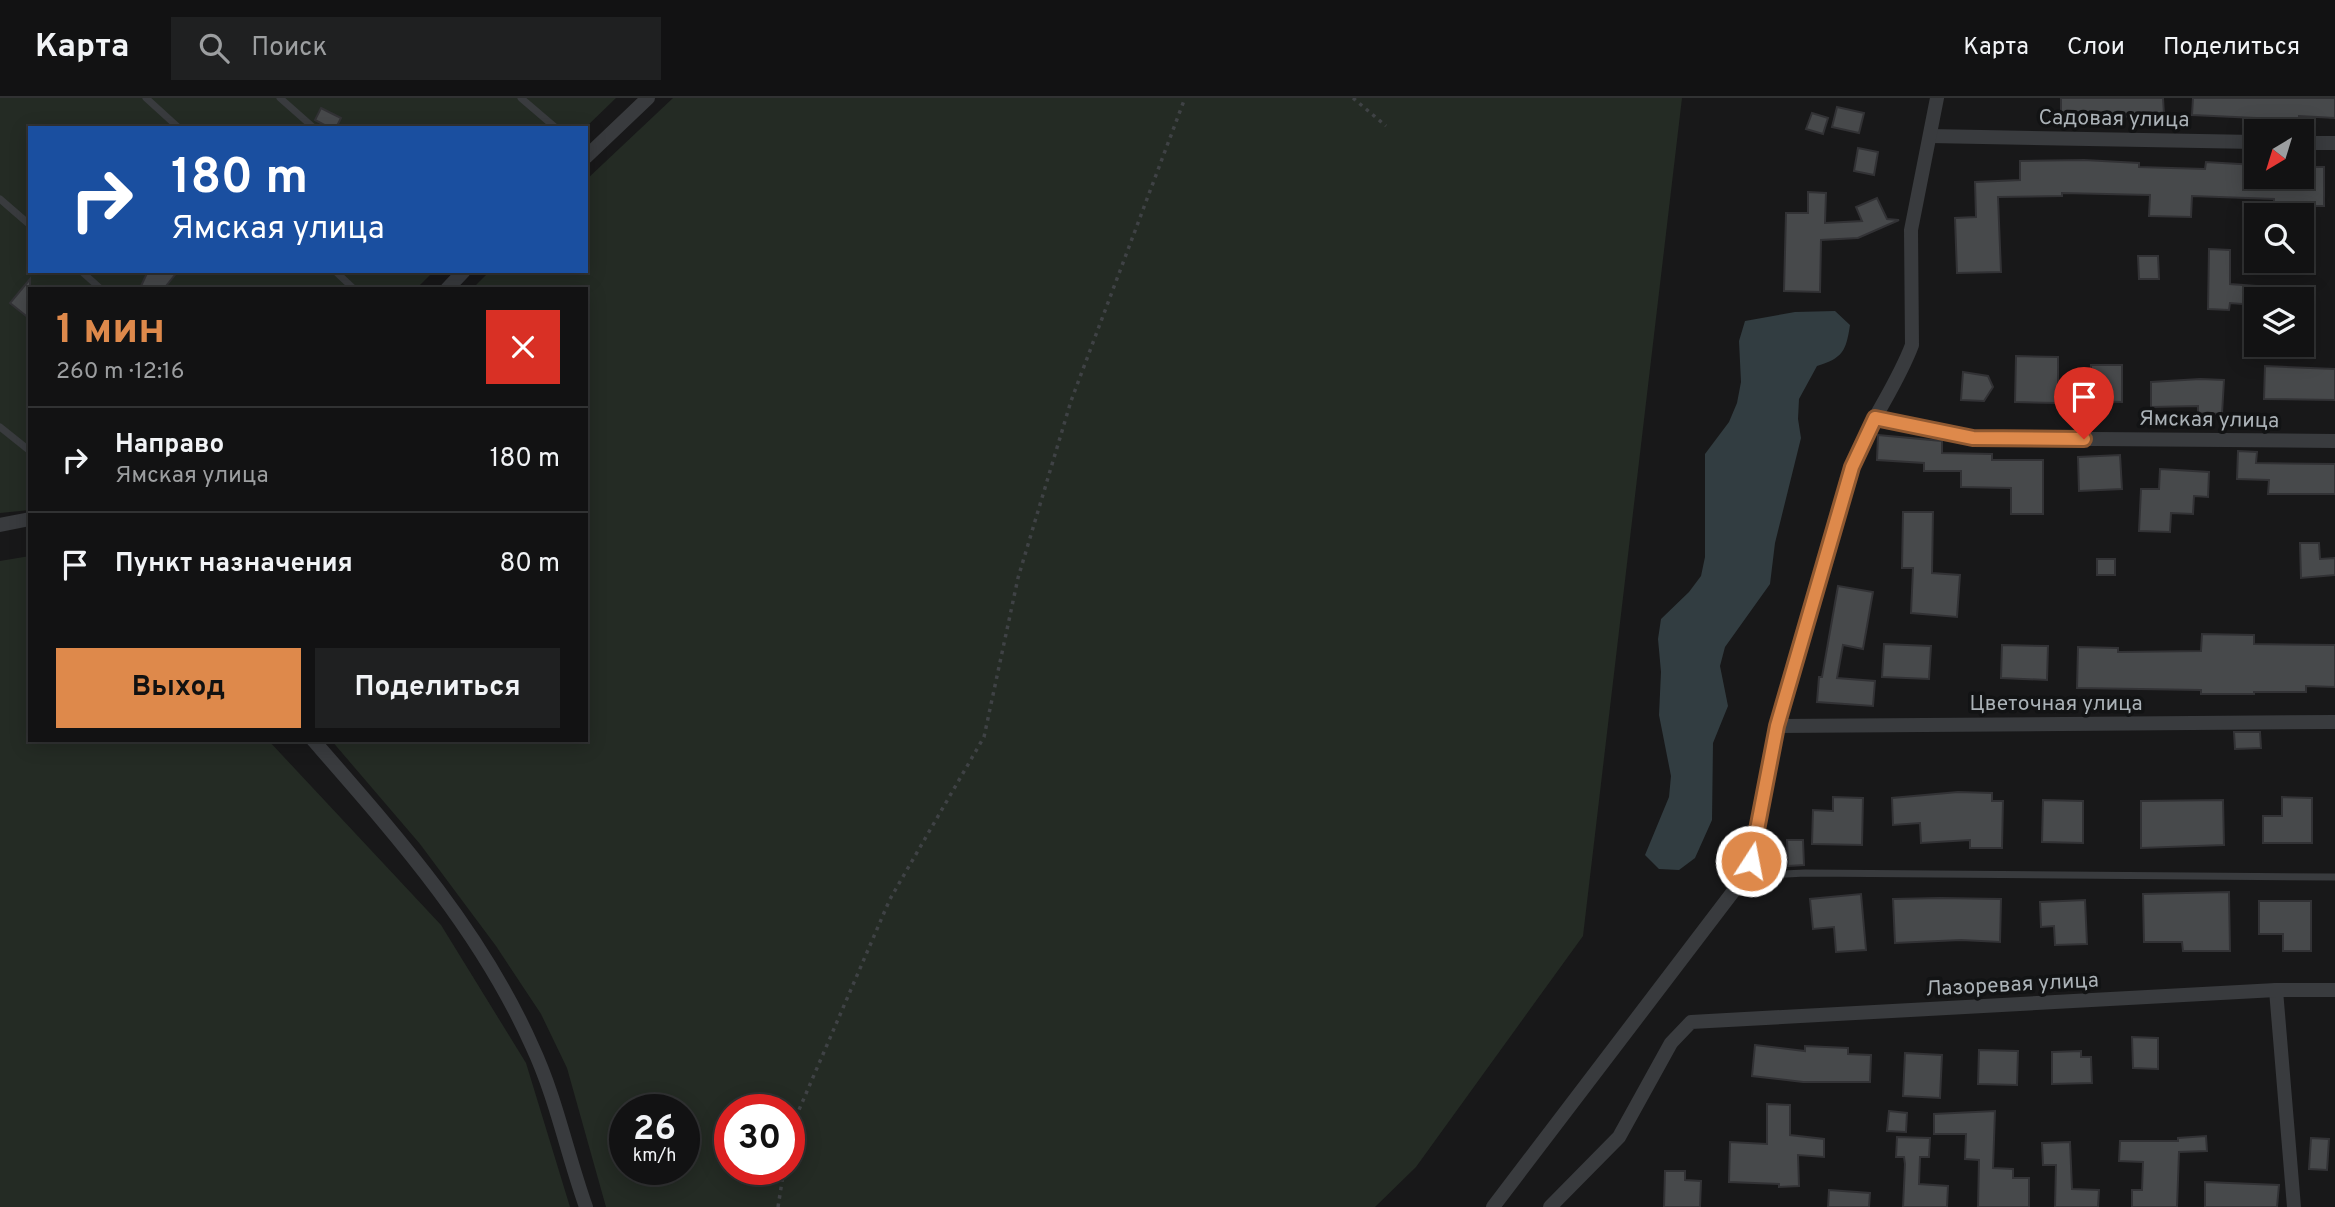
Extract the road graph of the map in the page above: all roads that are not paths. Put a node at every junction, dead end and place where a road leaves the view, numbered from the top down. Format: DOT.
graph roads {
  1 [pos="146,98"];
  2 [pos="280,98"];
  3 [pos="522,98"];
  4 [pos="648,98"];
  5 [pos="1937,98"];
  6 [pos="177,126"];
  7 [pos="312,126"];
  8 [pos="554,126"];
  9 [pos="1930,136"];
  10 [pos="2244,142"];
  11 [pos="2314,143"];
  12 [pos="2335,143"];
  13 [pos="588,154"];
  14 [pos="0,199"];
  15 [pos="28,224"];
  16 [pos="84,273"];
  17 [pos="337,273"];
  18 [pos="462,273"];
  19 [pos="99,287"];
  20 [pos="353,287"];
  21 [pos="449,287"];
  22 [pos="1875,418"];
  23 [pos="0,426"];
  24 [pos="2335,441"];
  25 [pos="28,449"];
  26 [pos="28,519"];
  27 [pos="0,524"];
  28 [pos="2335,722"];
  29 [pos="1777,726"];
  30 [pos="315,742"];
  31 [pos="1745,876"];
  32 [pos="2335,877"];
  33 [pos="2276,990"];
  34 [pos="2335,990"];
  35 [pos="586,1207"];
  36 [pos="1493,1207"];
  37 [pos="1550,1207"];
  38 [pos="2294,1207"];
  1 -- 6 [label="lane"];
  2 -- 7 [label="lane"];
  3 -- 8 [label="lane"];
  4 -- 13 [label="street"];
  5 -- 9 [label="street"];
  9 -- 10 [label="street, Садовая улица"];
  9 -- 22 [label="street"];
  11 -- 12 [label="street"];
  14 -- 15 [label="lane"];
  16 -- 19 [label="lane"];
  17 -- 20 [label="lane"];
  18 -- 21 [label="street"];
  22 -- 24 [label="street, Ямская улица"];
  22 -- 29 [label="street"];
  23 -- 25 [label="lane"];
  26 -- 27 [label="street"];
  28 -- 29 [label="street, Цветочная улица"];
  29 -- 31 [label="street"];
  30 -- 35 [label="street"];
  31 -- 32 [label="lane"];
  31 -- 36 [label="street"];
  33 -- 34 [label="street, Лазоревая улица"];
  33 -- 37 [label="street, Лазоревая улица"];
  33 -- 38 [label="street"];
}
